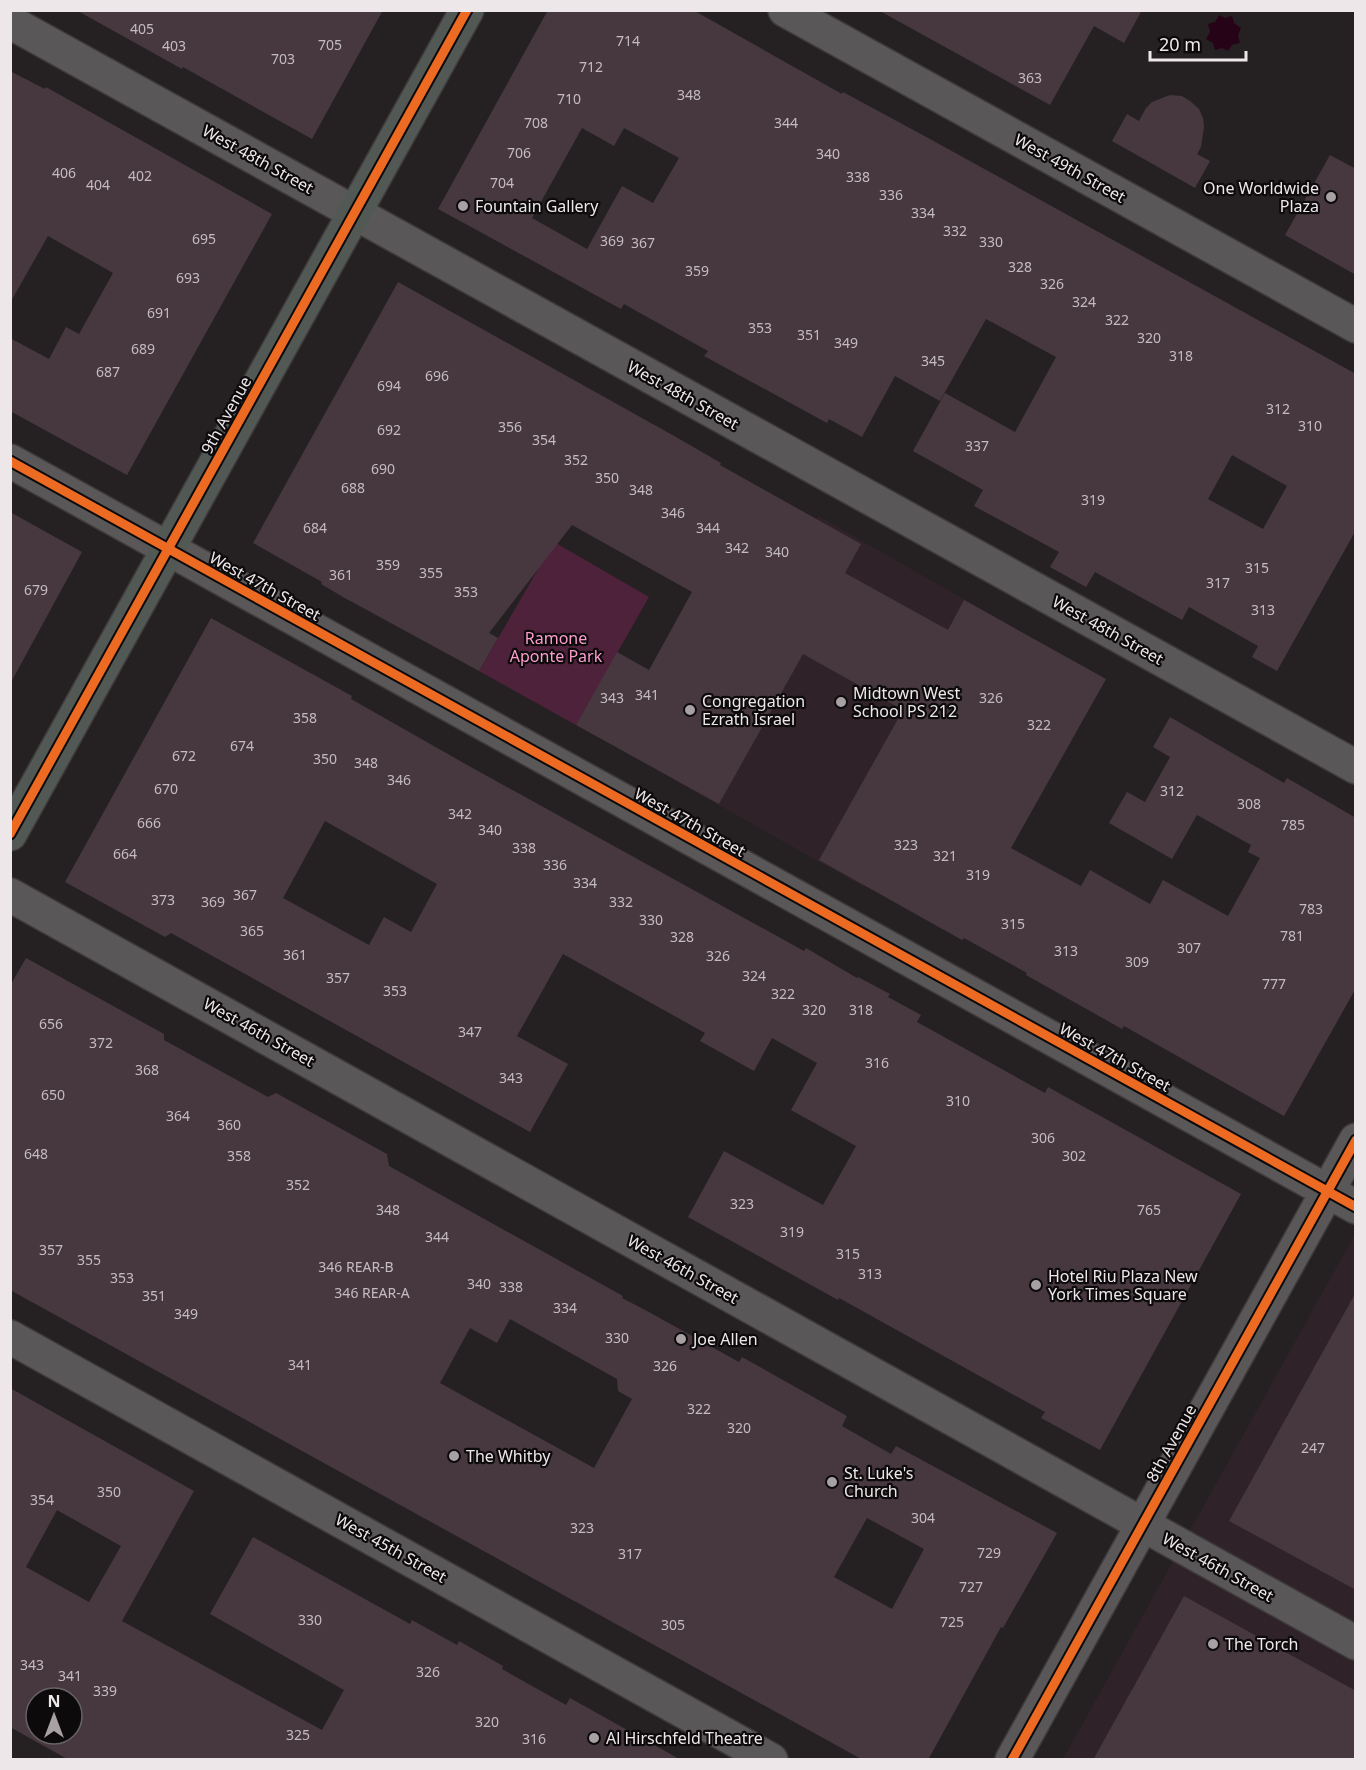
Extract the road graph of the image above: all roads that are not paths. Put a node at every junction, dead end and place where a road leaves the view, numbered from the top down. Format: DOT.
graph roads {
  1 [pos="467,10"];
  2 [pos="785,10"];
  3 [pos="10,22"];
  4 [pos="355,213"];
  5 [pos="1356,326"];
  6 [pos="10,461"];
  7 [pos="168,550"];
  8 [pos="1356,767"];
  9 [pos="10,834"];
  10 [pos="10,895"];
  11 [pos="1356,1140"];
  12 [pos="1328,1191"];
  13 [pos="1356,1207"];
  14 [pos="10,1337"];
  15 [pos="1143,1525"];
  16 [pos="1356,1644"];
  17 [pos="771,1760"];
  18 [pos="1012,1760"];
  1 -- 4 [label="main road, 9th Avenue"];
  2 -- 5 [label="main road, West 49th Street"];
  3 -- 4 [label="main road, West 48th Street"];
  4 -- 7 [label="main road, 9th Avenue"];
  4 -- 8 [label="main road, West 48th Street"];
  6 -- 7 [label="main road, West 47th Street"];
  7 -- 9 [label="main road, 9th Avenue"];
  7 -- 12 [label="main road, West 47th Street"];
  10 -- 15 [label="main road, West 46th Street"];
  11 -- 12 [label="main road, 8th Avenue"];
  12 -- 13 [label="main road, West 47th Street"];
  12 -- 15 [label="main road, 8th Avenue"];
  14 -- 17 [label="main road, West 45th Street"];
  15 -- 16 [label="main road, West 46th Street"];
  15 -- 18 [label="main road, 8th Avenue"];
}
